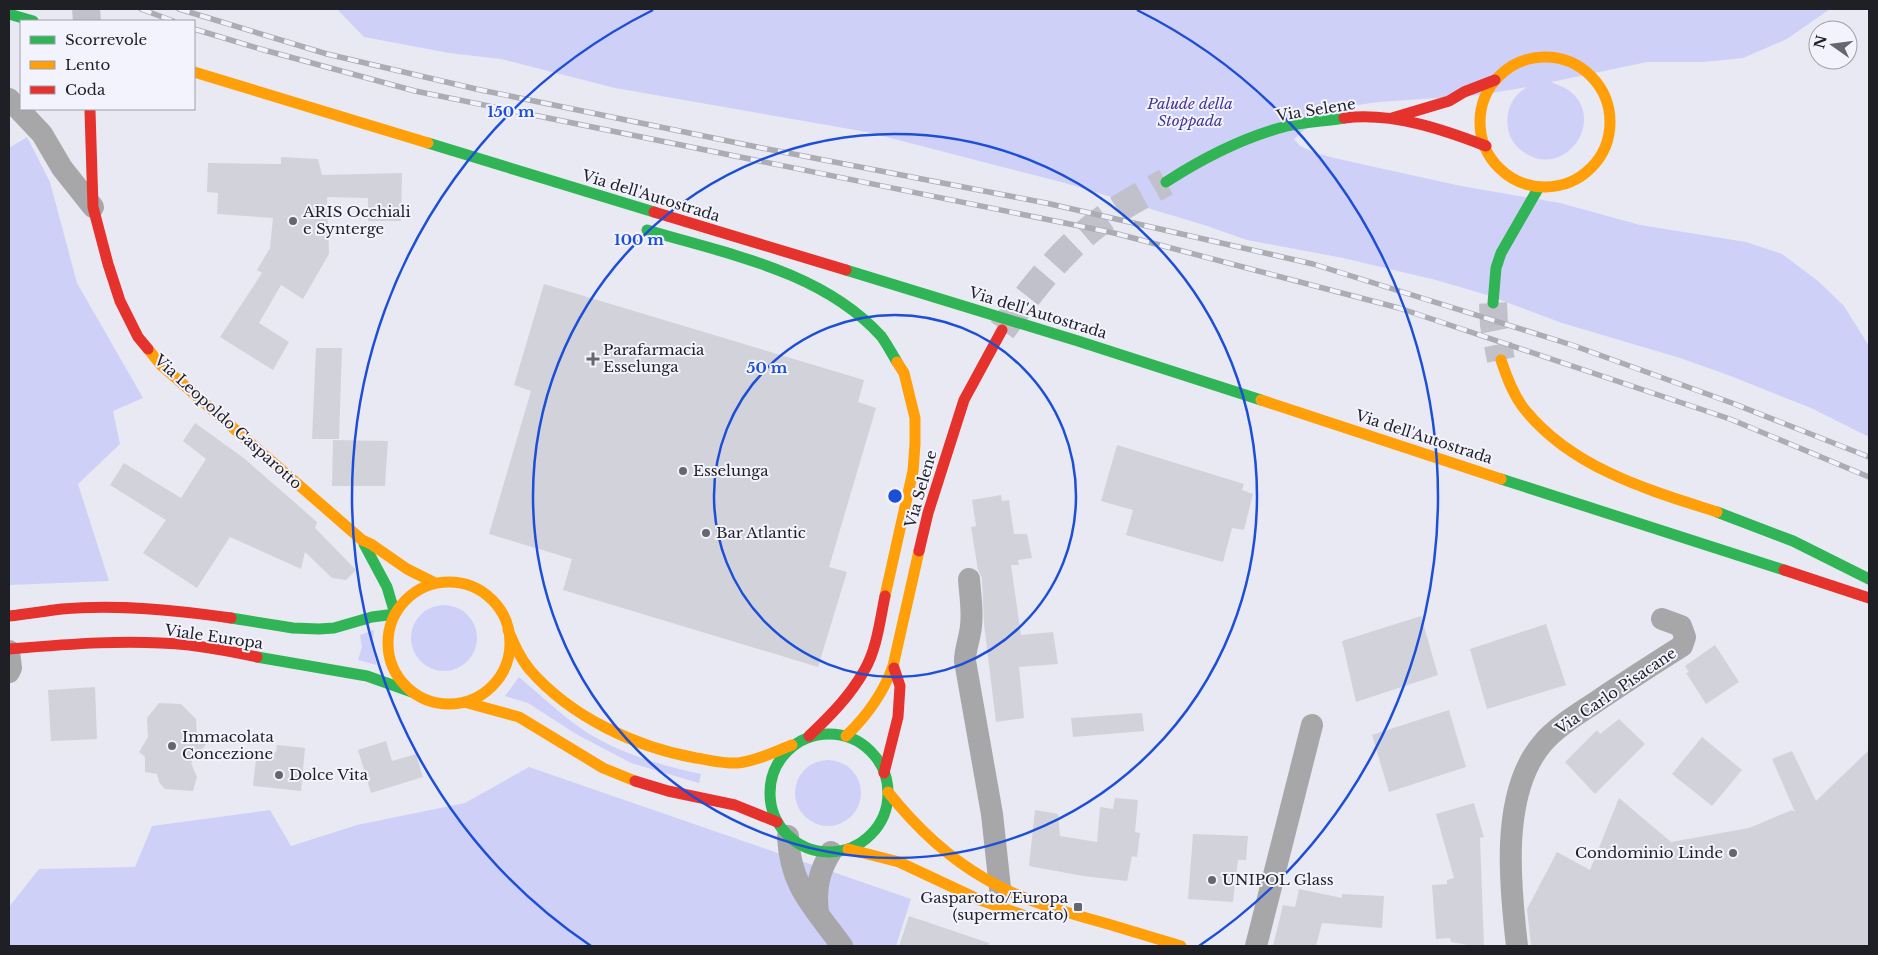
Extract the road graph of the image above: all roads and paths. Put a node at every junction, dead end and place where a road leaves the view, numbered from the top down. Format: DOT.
graph roads {
  1 [pos="9,14"];
  2 [pos="29,20"];
  3 [pos="195,72"];
  4 [pos="1495,80"];
  5 [pos="9,99"];
  6 [pos="90,111"];
  7 [pos="1392,118"];
  8 [pos="1486,146"];
  9 [pos="534,177"];
  10 [pos="1166,182"];
  11 [pos="1540,187"];
  12 [pos="560,195"];
  13 [pos="93,207"];
  14 [pos="639,228"];
  15 [pos="1493,303"];
  16 [pos="1002,330"];
  17 [pos="1501,360"];
  18 [pos="362,540"];
  19 [pos="968,579"];
  20 [pos="1869,579"];
  21 [pos="436,583"];
  22 [pos="1869,598"];
  23 [pos="395,614"];
  24 [pos="9,616"];
  25 [pos="1662,619"];
  26 [pos="508,629"];
  27 [pos="9,650"];
  28 [pos="893,666"];
  29 [pos="9,672"];
  30 [pos="412,692"];
  31 [pos="464,702"];
  32 [pos="1312,725"];
  33 [pos="809,736"];
  34 [pos="846,736"];
  35 [pos="796,743"];
  36 [pos="884,773"];
  37 [pos="888,792"];
  38 [pos="783,829"];
  39 [pos="994,832"];
  40 [pos="839,850"];
  41 [pos="965,866"];
  42 [pos="1000,888"];
  43 [pos="818,912"];
  44 [pos="1031,918"];
  45 [pos="842,946"];
  46 [pos="1182,946"];
  47 [pos="1256,946"];
  48 [pos="1517,946"];
  1 -- 2 [label="main road"];
  3 -- 9 [label="main road, Via dell'Autostrada"];
  4 -- 7 [label="main road, Via Selene"];
  4 -- 8 [label="main road, Via Selene"];
  4 -- 11 [label="main road, Via Selene"];
  5 -- 13 [label="street"];
  6 -- 13 [label="main road, Via Leopoldo Gasparotto"];
  7 -- 8 [label="main road, Via Selene"];
  7 -- 10 [label="main road, Via Selene"];
  8 -- 11 [label="main road, Via Selene"];
  9 -- 12 [label="main road"];
  9 -- 22 [label="main road, Via dell'Autostrada"];
  11 -- 15 [label="main road"];
  13 -- 18 [label="main road, Via Leopoldo Gasparotto"];
  14 -- 33 [label="main road"];
  16 -- 28 [label="main road, Via Selene"];
  17 -- 20 [label="main road"];
  18 -- 21 [label="main road, Via Leopoldo Gasparotto"];
  18 -- 23 [label="main road, Via Leopoldo Gasparotto"];
  19 -- 39 [label="street"];
  21 -- 23 [label="main road, Via Leopoldo Gasparotto"];
  21 -- 26 [label="main road, Via Leopoldo Gasparotto"];
  23 -- 24 [label="main road, Viale Europa"];
  23 -- 30 [label="main road, Via Leopoldo Gasparotto"];
  25 -- 48 [label="street, Via Carlo Pisacane"];
  26 -- 31 [label="main road, Via Leopoldo Gasparotto"];
  26 -- 35 [label="main road, Via Leopoldo Gasparotto"];
  27 -- 29 [label="street"];
  27 -- 30 [label="main road, Viale Europa"];
  28 -- 34 [label="main road, Via Selene"];
  28 -- 36 [label="main road, Via Selene"];
  30 -- 31 [label="main road, Via Leopoldo Gasparotto"];
  31 -- 38 [label="main road, Via Leopoldo Gasparotto"];
  32 -- 47 [label="street"];
  33 -- 34 [label="main road, Via Leopoldo Gasparotto"];
  33 -- 35 [label="main road, Via Leopoldo Gasparotto"];
  34 -- 36 [label="main road, Via Leopoldo Gasparotto"];
  35 -- 38 [label="main road, Via Leopoldo Gasparotto"];
  36 -- 37 [label="main road, Via Leopoldo Gasparotto"];
  37 -- 40 [label="main road, Via Leopoldo Gasparotto"];
  37 -- 41 [label="main road, Via Leopoldo Gasparotto"];
  38 -- 40 [label="main road, Via Leopoldo Gasparotto"];
  38 -- 43 [label="street"];
  39 -- 41 [label="street"];
  39 -- 42 [label="street"];
  40 -- 43 [label="street"];
  40 -- 44 [label="main road, Via Leopoldo Gasparotto"];
  41 -- 42 [label="main road, Via Leopoldo Gasparotto"];
  42 -- 46 [label="main road, Via Leopoldo Gasparotto"];
  43 -- 45 [label="street"];
}
